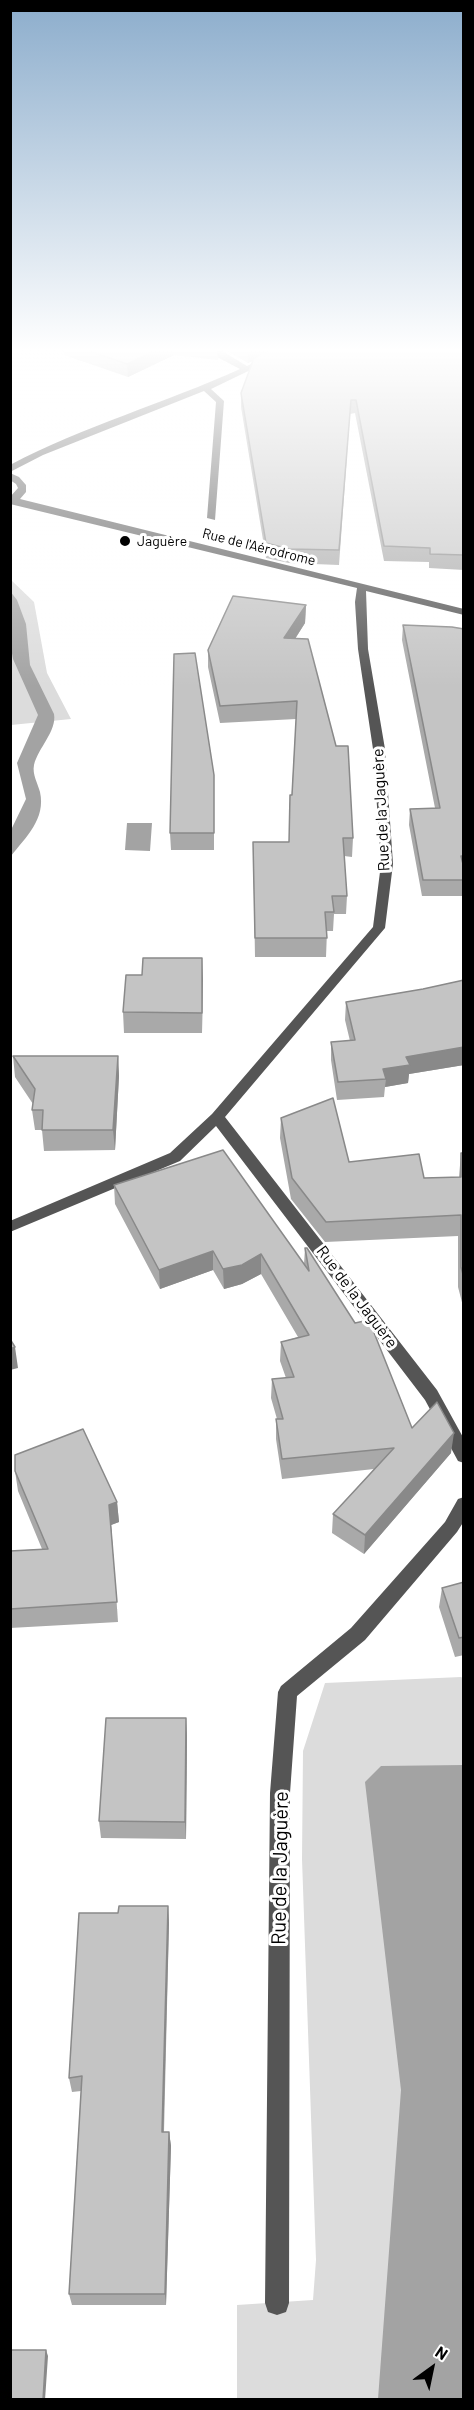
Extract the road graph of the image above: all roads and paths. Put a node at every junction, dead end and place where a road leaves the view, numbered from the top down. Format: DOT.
graph roads {
  1 [pos="24,461"];
  2 [pos="216,461"];
  3 [pos="10,469"];
  4 [pos="10,476"];
  5 [pos="12,501"];
  6 [pos="212,518"];
  7 [pos="362,588"];
  8 [pos="464,612"];
  9 [pos="217,1117"];
  10 [pos="10,1227"];
  11 [pos="464,1456"];
  12 [pos="464,1504"];
  13 [pos="277,2303"];
  1 -- 3 [label="street"];
  2 -- 6 [label="street"];
  4 -- 5 [label="street"];
  5 -- 7 [label="street, Rue de l'Aérodrome"];
  7 -- 8 [label="street, Rue de l'Aérodrome"];
  7 -- 9 [label="street, Rue de la Jaguère"];
  9 -- 10 [label="street, Rue de la Jaguère"];
  9 -- 11 [label="street, Rue de la Jaguère"];
  12 -- 13 [label="street, Rue de la Jaguère"];
}
